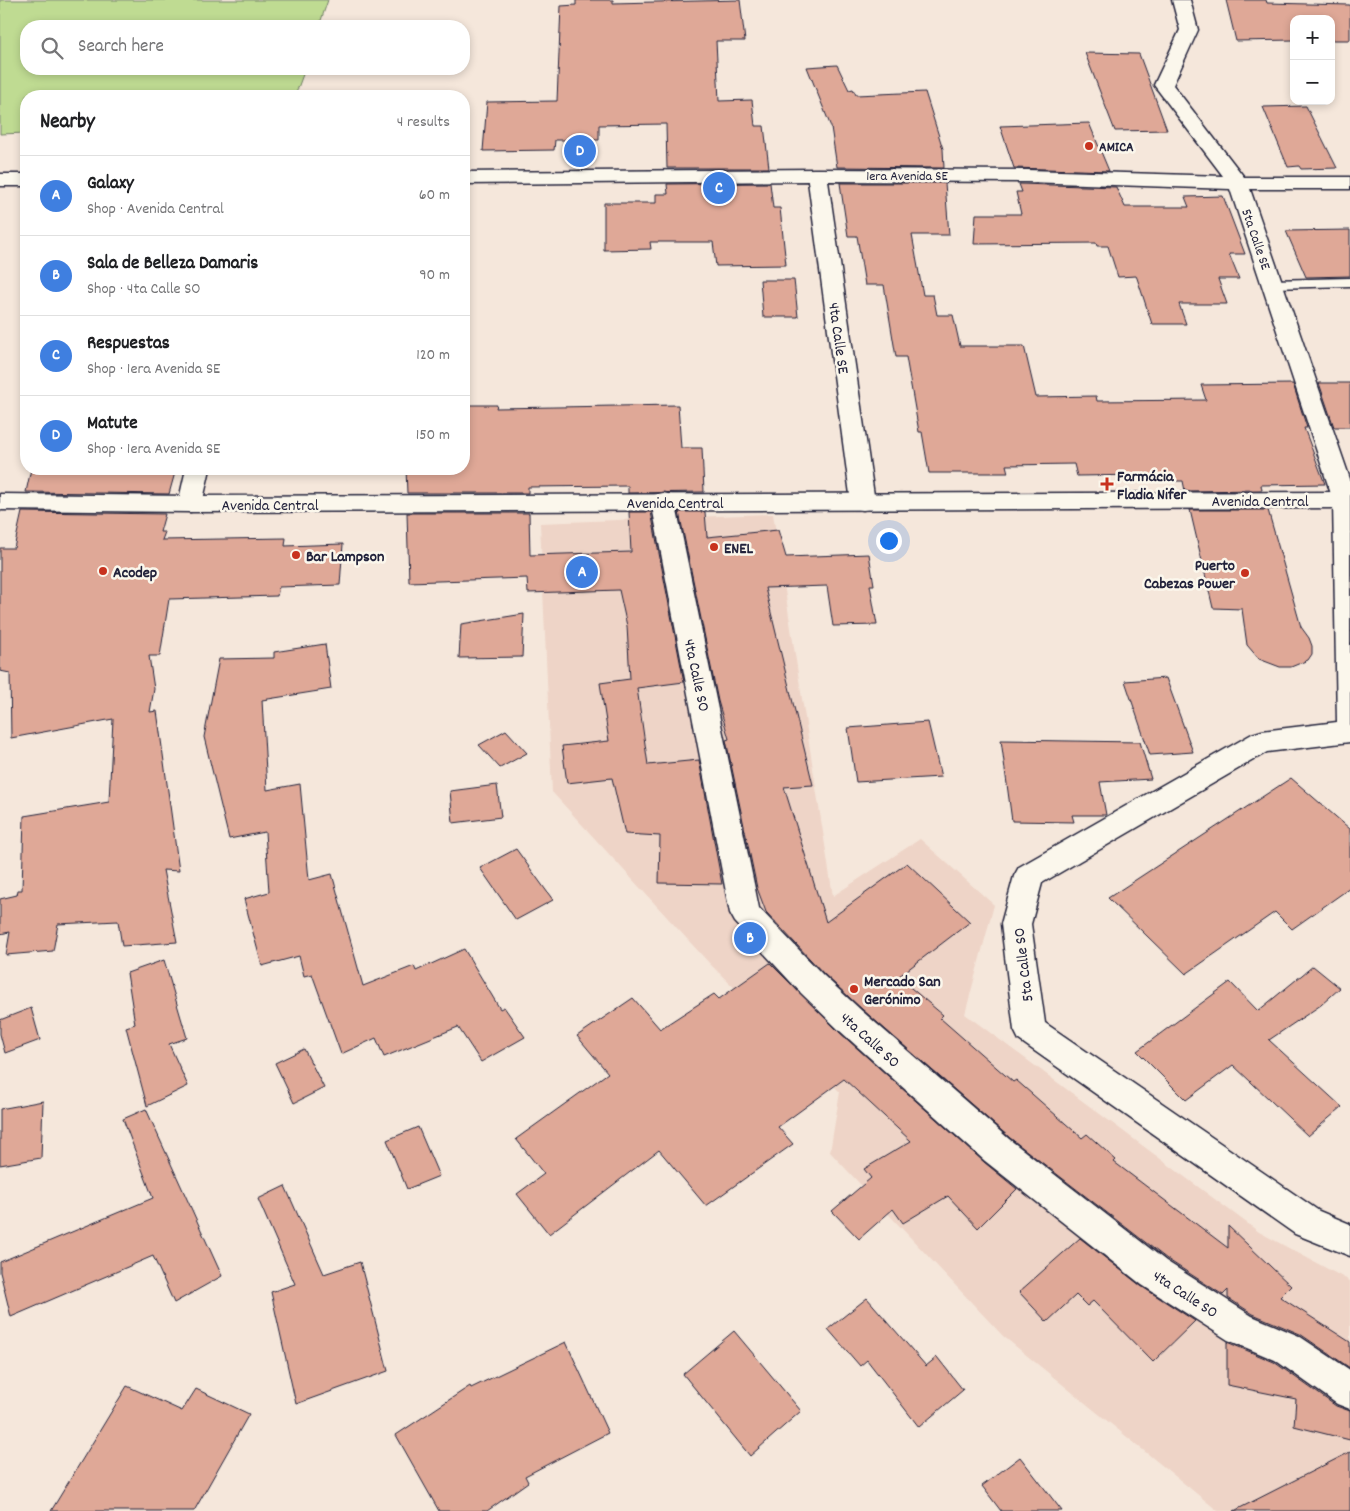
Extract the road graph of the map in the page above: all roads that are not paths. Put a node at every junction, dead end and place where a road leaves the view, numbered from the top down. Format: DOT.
graph roads {
  1 [pos="1181,0"];
  2 [pos="816,175"];
  3 [pos="470,178"];
  4 [pos="0,180"];
  5 [pos="20,180"];
  6 [pos="1238,183"];
  7 [pos="1350,183"];
  8 [pos="1350,282"];
  9 [pos="1272,284"];
  10 [pos="197,475"];
  11 [pos="1348,500"];
  12 [pos="663,501"];
  13 [pos="0,502"];
  14 [pos="863,502"];
  15 [pos="190,504"];
  16 [pos="1350,722"];
  17 [pos="1350,731"];
  18 [pos="1350,1240"];
  19 [pos="1350,1392"];
  1 -- 6 [label="street, 5ta Calle SE"];
  2 -- 3 [label="street, 1era Avenida SE"];
  2 -- 6 [label="street, 1era Avenida SE"];
  2 -- 14 [label="street, 4ta Calle SE"];
  4 -- 5 [label="street"];
  6 -- 7 [label="street, 1era Avenida SE"];
  6 -- 9 [label="street, 5ta Calle SE"];
  8 -- 9 [label="lane"];
  9 -- 11 [label="street, 5ta Calle SE"];
  10 -- 15 [label="street"];
  11 -- 14 [label="street, Avenida Central"];
  11 -- 16 [label="street"];
  12 -- 14 [label="street, Avenida Central"];
  12 -- 15 [label="street, Avenida Central"];
  12 -- 19 [label="street, 4ta Calle SO"];
  13 -- 15 [label="street, Avenida Central"];
  17 -- 18 [label="street, 5ta Calle SO"];
}
